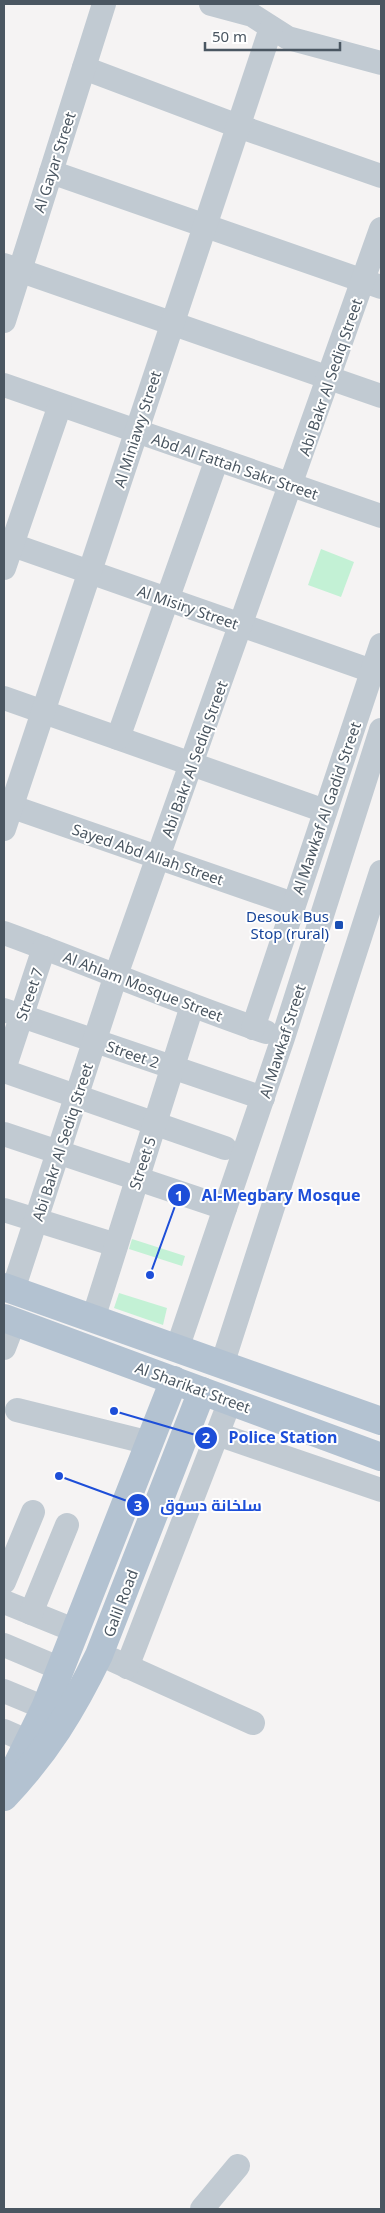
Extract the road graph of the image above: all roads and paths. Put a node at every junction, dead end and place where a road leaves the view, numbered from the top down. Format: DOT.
graph roads {
  1 [pos="104,4"];
  2 [pos="211,4"];
  3 [pos="271,28"];
  4 [pos="381,63"];
  5 [pos="84,68"];
  6 [pos="238,126"];
  7 [pos="51,172"];
  8 [pos="381,176"];
  9 [pos="206,224"];
  10 [pos="381,229"];
  11 [pos="12,268"];
  12 [pos="372,284"];
  13 [pos="4,321"];
  14 [pos="172,323"];
  15 [pos="330,378"];
  16 [pos="4,385"];
  17 [pos="381,396"];
  18 [pos="60,405"];
  19 [pos="136,431"];
  20 [pos="217,459"];
  21 [pos="292,485"];
  22 [pos="381,516"];
  23 [pos="8,543"];
  24 [pos="4,568"];
  25 [pos="90,572"];
  26 [pos="167,599"];
  27 [pos="242,625"];
  28 [pos="381,645"];
  29 [pos="372,671"];
  30 [pos="4,698"];
  31 [pos="43,712"];
  32 [pos="381,730"];
  33 [pos="118,738"];
  34 [pos="192,764"];
  35 [pos="8,805"];
  36 [pos="325,811"];
  37 [pos="4,829"];
  38 [pos="159,857"];
  39 [pos="381,872"];
  40 [pos="293,904"];
  41 [pos="4,933"];
  42 [pos="44,948"];
  43 [pos="116,975"];
  44 [pos="192,1006"];
  45 [pos="13,1013"];
  46 [pos="253,1028"];
  47 [pos="283,1038"];
  48 [pos="95,1041"];
  49 [pos="172,1067"];
  50 [pos="4,1070"];
  51 [pos="77,1096"];
  52 [pos="262,1098"];
  53 [pos="155,1123"];
  54 [pos="4,1134"];
  55 [pos="225,1148"];
  56 [pos="58,1152"];
  57 [pos="137,1179"];
  58 [pos="225,1208"];
  59 [pos="4,1210"];
  60 [pos="36,1220"];
  61 [pos="116,1246"];
  62 [pos="8,1289"];
  63 [pos="93,1319"];
  64 [pos="9,1320"];
  65 [pos="4,1348"];
  66 [pos="177,1349"];
  67 [pos="222,1365"];
  68 [pos="174,1380"];
  69 [pos="202,1391"];
  70 [pos="230,1401"];
  71 [pos="17,1410"];
  72 [pos="381,1421"];
  73 [pos="217,1434"];
  74 [pos="150,1443"];
  75 [pos="381,1457"];
  76 [pos="132,1489"];
  77 [pos="381,1490"];
  78 [pos="160,1499"];
  79 [pos="32,1512"];
  80 [pos="67,1525"];
  81 [pos="4,1582"];
  82 [pos="4,1602"];
  83 [pos="31,1613"];
  84 [pos="76,1631"];
  85 [pos="4,1645"];
  86 [pos="100,1655"];
  87 [pos="127,1667"];
  88 [pos="61,1669"];
  89 [pos="4,1691"];
  90 [pos="45,1708"];
  91 [pos="253,1723"];
  92 [pos="4,1731"];
  93 [pos="29,1742"];
  94 [pos="5,1787"];
  95 [pos="238,2166"];
  96 [pos="202,2209"];
  1 -- 5 [label="street, Al Gayar Street"];
  2 -- 3 [label="street"];
  3 -- 4 [label="street"];
  3 -- 6 [label="street, Al Miniawy Street"];
  5 -- 6 [label="street"];
  5 -- 7 [label="street, Al Gayar Street"];
  6 -- 8 [label="street"];
  6 -- 9 [label="street, Al Miniawy Street"];
  7 -- 9 [label="street"];
  7 -- 11 [label="street, Al Gayar Street"];
  9 -- 12 [label="street"];
  9 -- 14 [label="street, Al Miniawy Street"];
  10 -- 12 [label="street, Abi Bakr Al Sediq Street"];
  11 -- 13 [label="street, Al Gayar Street"];
  11 -- 14 [label="street"];
  12 -- 15 [label="street, Abi Bakr Al Sediq Street"];
  14 -- 15 [label="street"];
  14 -- 19 [label="street, Al Miniawy Street"];
  15 -- 17 [label="street"];
  15 -- 21 [label="street, Abi Bakr Al Sediq Street"];
  16 -- 18 [label="street, Abd Al Fattah Sakr Street"];
  18 -- 19 [label="street, Abd Al Fattah Sakr Street"];
  18 -- 23 [label="street"];
  19 -- 20 [label="street, Abd Al Fattah Sakr Street"];
  19 -- 25 [label="street, Al Miniawy Street"];
  20 -- 21 [label="street, Abd Al Fattah Sakr Street"];
  20 -- 26 [label="street"];
  21 -- 22 [label="street, Abd Al Fattah Sakr Street"];
  21 -- 27 [label="street, Abi Bakr Al Sediq Street"];
  23 -- 24 [label="street"];
  23 -- 25 [label="street, Al Misiry Street"];
  25 -- 26 [label="street, Al Misiry Street"];
  25 -- 31 [label="street, Al Miniawy Street"];
  26 -- 27 [label="street, Al Misiry Street"];
  26 -- 33 [label="street"];
  27 -- 29 [label="street, Al Misiry Street"];
  27 -- 34 [label="street, Abi Bakr Al Sediq Street"];
  28 -- 29 [label="street, Al Mawkaf Al Gadid Street"];
  29 -- 36 [label="street, Al Mawkaf Al Gadid Street"];
  30 -- 31 [label="street"];
  31 -- 33 [label="street"];
  31 -- 35 [label="street, Al Miniawy Street"];
  32 -- 47 [label="street, Al Mawkaf Street"];
  33 -- 34 [label="street"];
  34 -- 36 [label="street"];
  34 -- 38 [label="street, Abi Bakr Al Sediq Street"];
  35 -- 37 [label="street, Al Miniawy Street"];
  35 -- 38 [label="street, Sayed Abd Allah Street"];
  36 -- 40 [label="street, Al Mawkaf Al Gadid Street"];
  38 -- 40 [label="street, Sayed Abd Allah Street"];
  38 -- 43 [label="street, Abi Bakr Al Sediq Street"];
  39 -- 67 [label="street"];
  40 -- 46 [label="street, Al Mawkaf Al Gadid Street"];
  41 -- 42 [label="street, Al Ahlam Mosque Street"];
  42 -- 43 [label="street, Al Ahlam Mosque Street"];
  42 -- 45 [label="street, Street 7"];
  43 -- 44 [label="street, Al Ahlam Mosque Street"];
  43 -- 48 [label="street, Abi Bakr Al Sediq Street"];
  44 -- 46 [label="street, Al Ahlam Mosque Street"];
  44 -- 49 [label="street, Street 5"];
  45 -- 48 [label="street, Street 2"];
  45 -- 50 [label="street, Street 7"];
  46 -- 47 [label="street, Al Ahlam Mosque Street"];
  47 -- 52 [label="street, Al Mawkaf Street"];
  48 -- 49 [label="street, Street 2"];
  48 -- 51 [label="street, Abi Bakr Al Sediq Street"];
  49 -- 52 [label="street, Street 2"];
  49 -- 53 [label="street, Street 5"];
  50 -- 51 [label="street"];
  51 -- 53 [label="street"];
  51 -- 56 [label="street, Abi Bakr Al Sediq Street"];
  52 -- 58 [label="street, Al Mawkaf Street"];
  53 -- 55 [label="street"];
  53 -- 57 [label="street, Street 5"];
  54 -- 56 [label="street"];
  56 -- 57 [label="street"];
  56 -- 60 [label="street, Abi Bakr Al Sediq Street"];
  57 -- 58 [label="street"];
  57 -- 61 [label="street, Street 5"];
  58 -- 66 [label="street, Al Mawkaf Street"];
  59 -- 60 [label="street"];
  60 -- 61 [label="street"];
  60 -- 62 [label="street, Abi Bakr Al Sediq Street"];
  61 -- 63 [label="street, Street 5"];
  62 -- 63 [label="main road, Al Sharikat Street"];
  63 -- 66 [label="main road, Al Sharikat Street"];
  64 -- 65 [label="street"];
  64 -- 68 [label="main road, Al Sharikat Street"];
  66 -- 67 [label="main road, Al Sharikat Street"];
  67 -- 72 [label="main road, Al Sharikat Street"];
  68 -- 69 [label="main road, Al Sharikat Street"];
  68 -- 74 [label="main road, Galil Road"];
  69 -- 70 [label="main road, Al Sharikat Street"];
  69 -- 78 [label="main road, Galil Road"];
  70 -- 73 [label="street"];
  70 -- 75 [label="main road, Al Sharikat Street"];
  71 -- 74 [label="street"];
  73 -- 77 [label="street"];
  73 -- 87 [label="street"];
  74 -- 76 [label="main road, Galil Road"];
  76 -- 78 [label="main road"];
  76 -- 84 [label="main road, Galil Road"];
  78 -- 86 [label="main road, Galil Road"];
  79 -- 81 [label="street"];
  80 -- 83 [label="street"];
  82 -- 83 [label="street"];
  83 -- 84 [label="street"];
  84 -- 88 [label="main road, Galil Road"];
  85 -- 88 [label="street"];
  86 -- 87 [label="street"];
  86 -- 94 [label="main road, Galil Road"];
  87 -- 91 [label="street"];
  88 -- 90 [label="main road, Galil Road"];
  89 -- 90 [label="street"];
  90 -- 93 [label="main road, Galil Road"];
  92 -- 93 [label="street"];
  93 -- 94 [label="main road, Galil Road"];
  95 -- 96 [label="street"];
}
